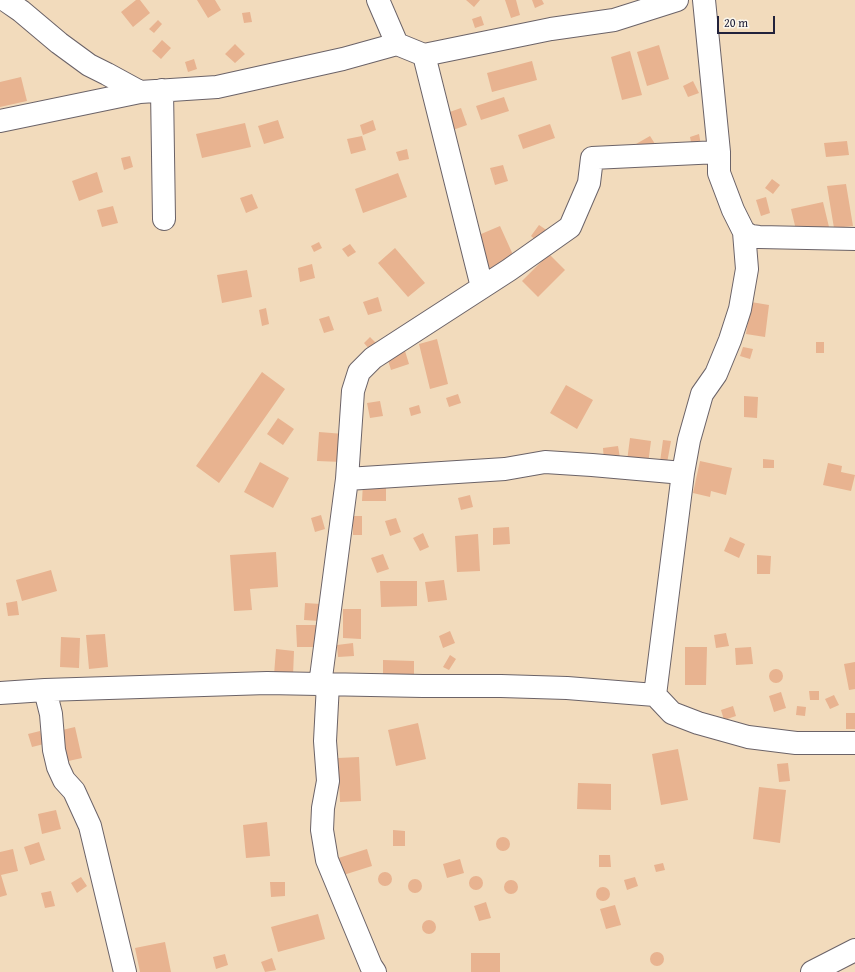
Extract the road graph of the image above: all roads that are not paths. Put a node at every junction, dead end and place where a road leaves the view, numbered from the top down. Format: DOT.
graph roads {
  1 [pos="5,0"];
  2 [pos="378,0"];
  3 [pos="676,0"];
  4 [pos="704,0"];
  5 [pos="397,44"];
  6 [pos="424,55"];
  7 [pos="162,90"];
  8 [pos="140,92"];
  9 [pos="0,121"];
  10 [pos="719,152"];
  11 [pos="164,219"];
  12 [pos="744,232"];
  13 [pos="855,239"];
  14 [pos="482,287"];
  15 [pos="683,473"];
  16 [pos="347,479"];
  17 [pos="324,685"];
  18 [pos="45,690"];
  19 [pos="0,693"];
  20 [pos="655,695"];
  21 [pos="855,743"];
  22 [pos="855,950"];
  23 [pos="125,972"];
  24 [pos="375,972"];
  25 [pos="812,972"];
  1 -- 8 [label="street"];
  2 -- 5 [label="street"];
  3 -- 6 [label="street"];
  4 -- 10 [label="street"];
  5 -- 6 [label="street"];
  5 -- 7 [label="street"];
  6 -- 14 [label="street"];
  7 -- 8 [label="street"];
  7 -- 11 [label="street"];
  8 -- 9 [label="street"];
  10 -- 12 [label="street"];
  10 -- 14 [label="street"];
  12 -- 13 [label="street"];
  12 -- 15 [label="street"];
  14 -- 16 [label="street"];
  15 -- 16 [label="street"];
  15 -- 20 [label="street"];
  16 -- 17 [label="street"];
  17 -- 18 [label="street"];
  17 -- 20 [label="street"];
  17 -- 24 [label="street"];
  18 -- 19 [label="street"];
  18 -- 23 [label="street"];
  20 -- 21 [label="street"];
  22 -- 25 [label="street"];
}
